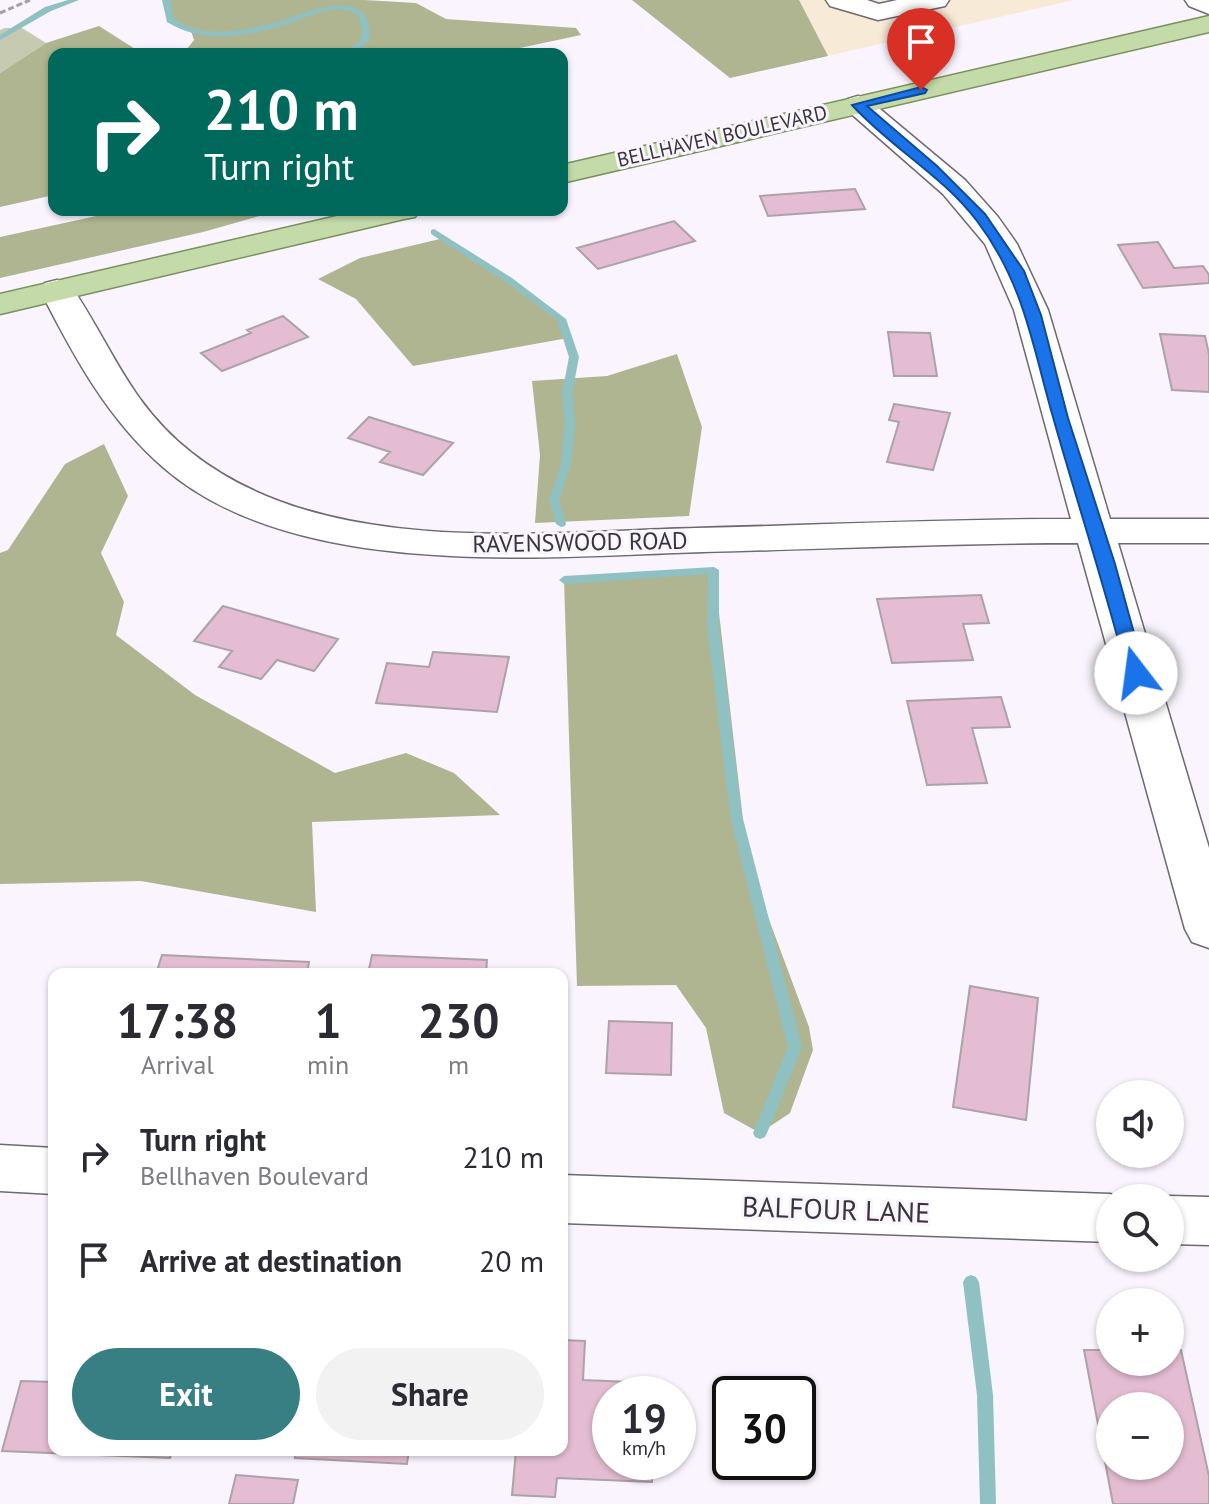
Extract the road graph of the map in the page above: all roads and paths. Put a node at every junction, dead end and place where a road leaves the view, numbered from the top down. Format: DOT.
graph roads {
  1 [pos="30,0"];
  2 [pos="839,0"];
  3 [pos="936,0"];
  4 [pos="1198,0"];
  5 [pos="1209,6"];
  6 [pos="0,13"];
  7 [pos="1209,24"];
  8 [pos="858,105"];
  9 [pos="568,173"];
  10 [pos="378,216"];
  11 [pos="57,290"];
  12 [pos="0,304"];
  13 [pos="1096,531"];
  14 [pos="1209,531"];
  15 [pos="1209,929"];
  16 [pos="0,1168"];
  17 [pos="48,1171"];
  18 [pos="568,1199"];
  19 [pos="1096,1218"];
  20 [pos="1184,1220"];
  21 [pos="1209,1221"];
  1 -- 6 [label="path"];
  2 -- 3 [label="street"];
  4 -- 5 [label="street"];
  7 -- 8 [label="main road, BELLHAVEN BOULEVARD"];
  8 -- 9 [label="main road, BELLHAVEN BOULEVARD"];
  8 -- 13 [label="street"];
  10 -- 11 [label="main road"];
  11 -- 12 [label="main road"];
  11 -- 13 [label="street, RAVENSWOOD ROAD"];
  13 -- 14 [label="street, RAVENSWOOD ROAD"];
  13 -- 15 [label="street"];
  16 -- 17 [label="street"];
  18 -- 19 [label="street, BALFOUR LANE"];
  20 -- 21 [label="street"];
}
